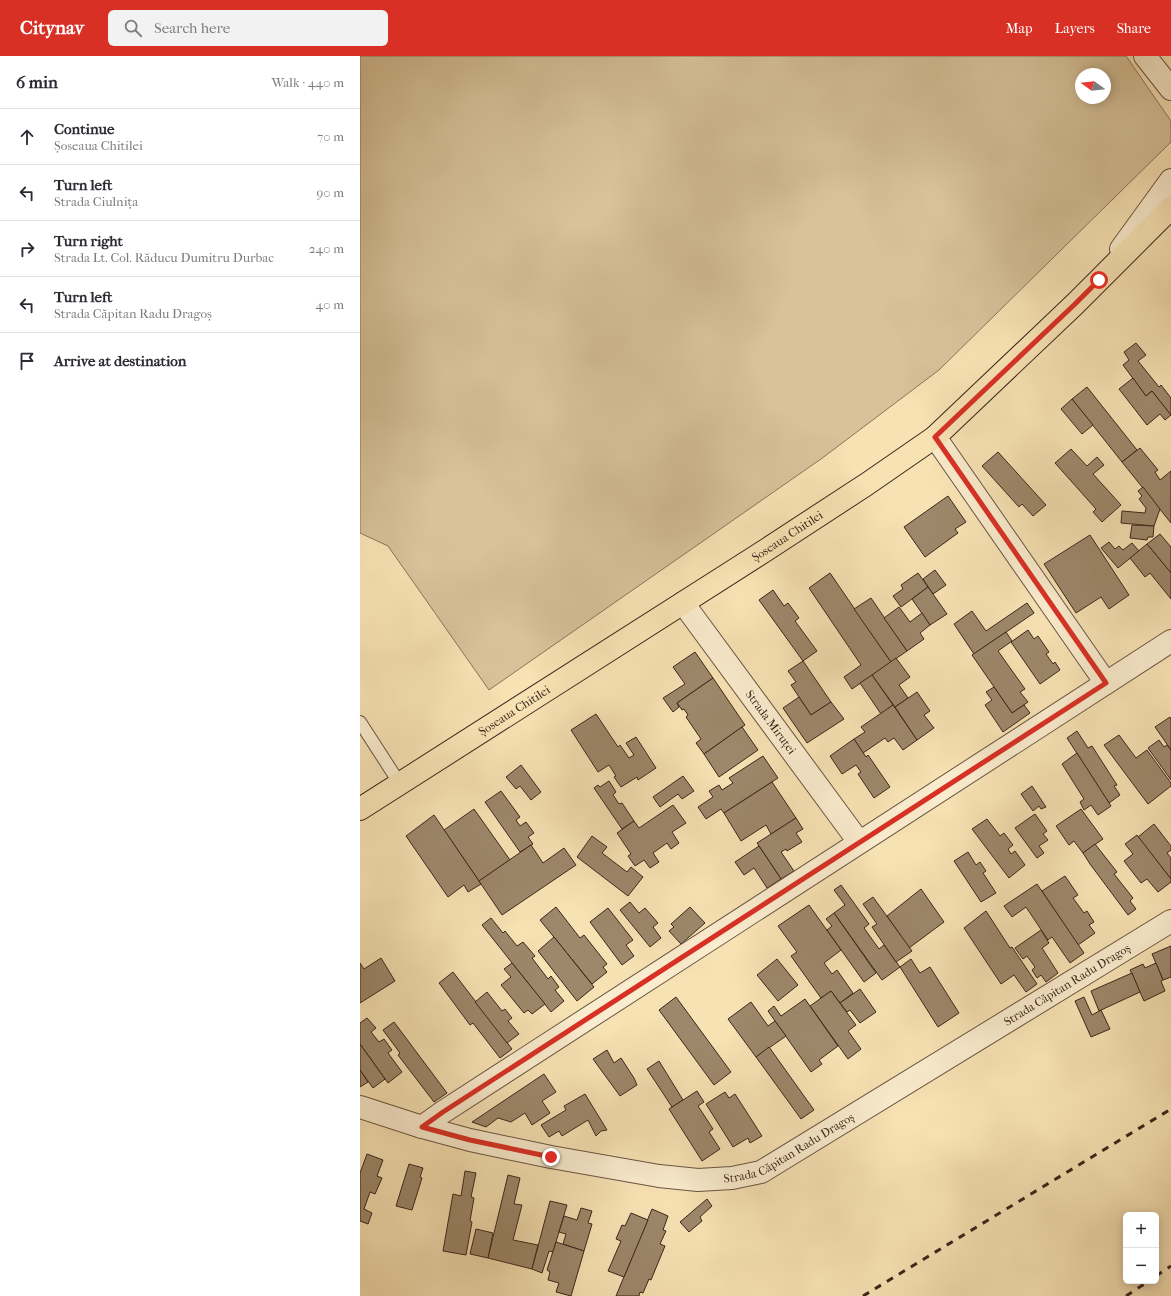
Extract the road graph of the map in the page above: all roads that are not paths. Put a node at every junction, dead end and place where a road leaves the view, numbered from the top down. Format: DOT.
graph roads {
  1 [pos="1145,56"];
  2 [pos="1171,89"];
  3 [pos="1171,180"];
  4 [pos="1171,208"];
  5 [pos="1099,280"];
  6 [pos="935,437"];
  7 [pos="683,603"];
  8 [pos="1171,641"];
  9 [pos="1106,683"];
  10 [pos="360,722"];
  11 [pos="400,784"];
  12 [pos="360,809"];
  13 [pos="859,842"];
  14 [pos="1171,921"];
  15 [pos="360,1107"];
  16 [pos="422,1127"];
  1 -- 2 [label="street"];
  3 -- 5 [label="street"];
  4 -- 5 [label="main road, Șoseaua Chitilei"];
  5 -- 6 [label="main road, Șoseaua Chitilei"];
  6 -- 7 [label="main road, Șoseaua Chitilei"];
  6 -- 9 [label="street"];
  7 -- 11 [label="main road, Șoseaua Chitilei"];
  7 -- 13 [label="street, Strada Miruței"];
  8 -- 9 [label="street"];
  9 -- 13 [label="street"];
  10 -- 11 [label="lane"];
  11 -- 12 [label="main road, Șoseaua Chitilei"];
  13 -- 16 [label="street"];
  14 -- 16 [label="street, Strada Căpitan Radu Dragoș"];
  15 -- 16 [label="street, Strada Căpitan Radu Dragoș"];
}
